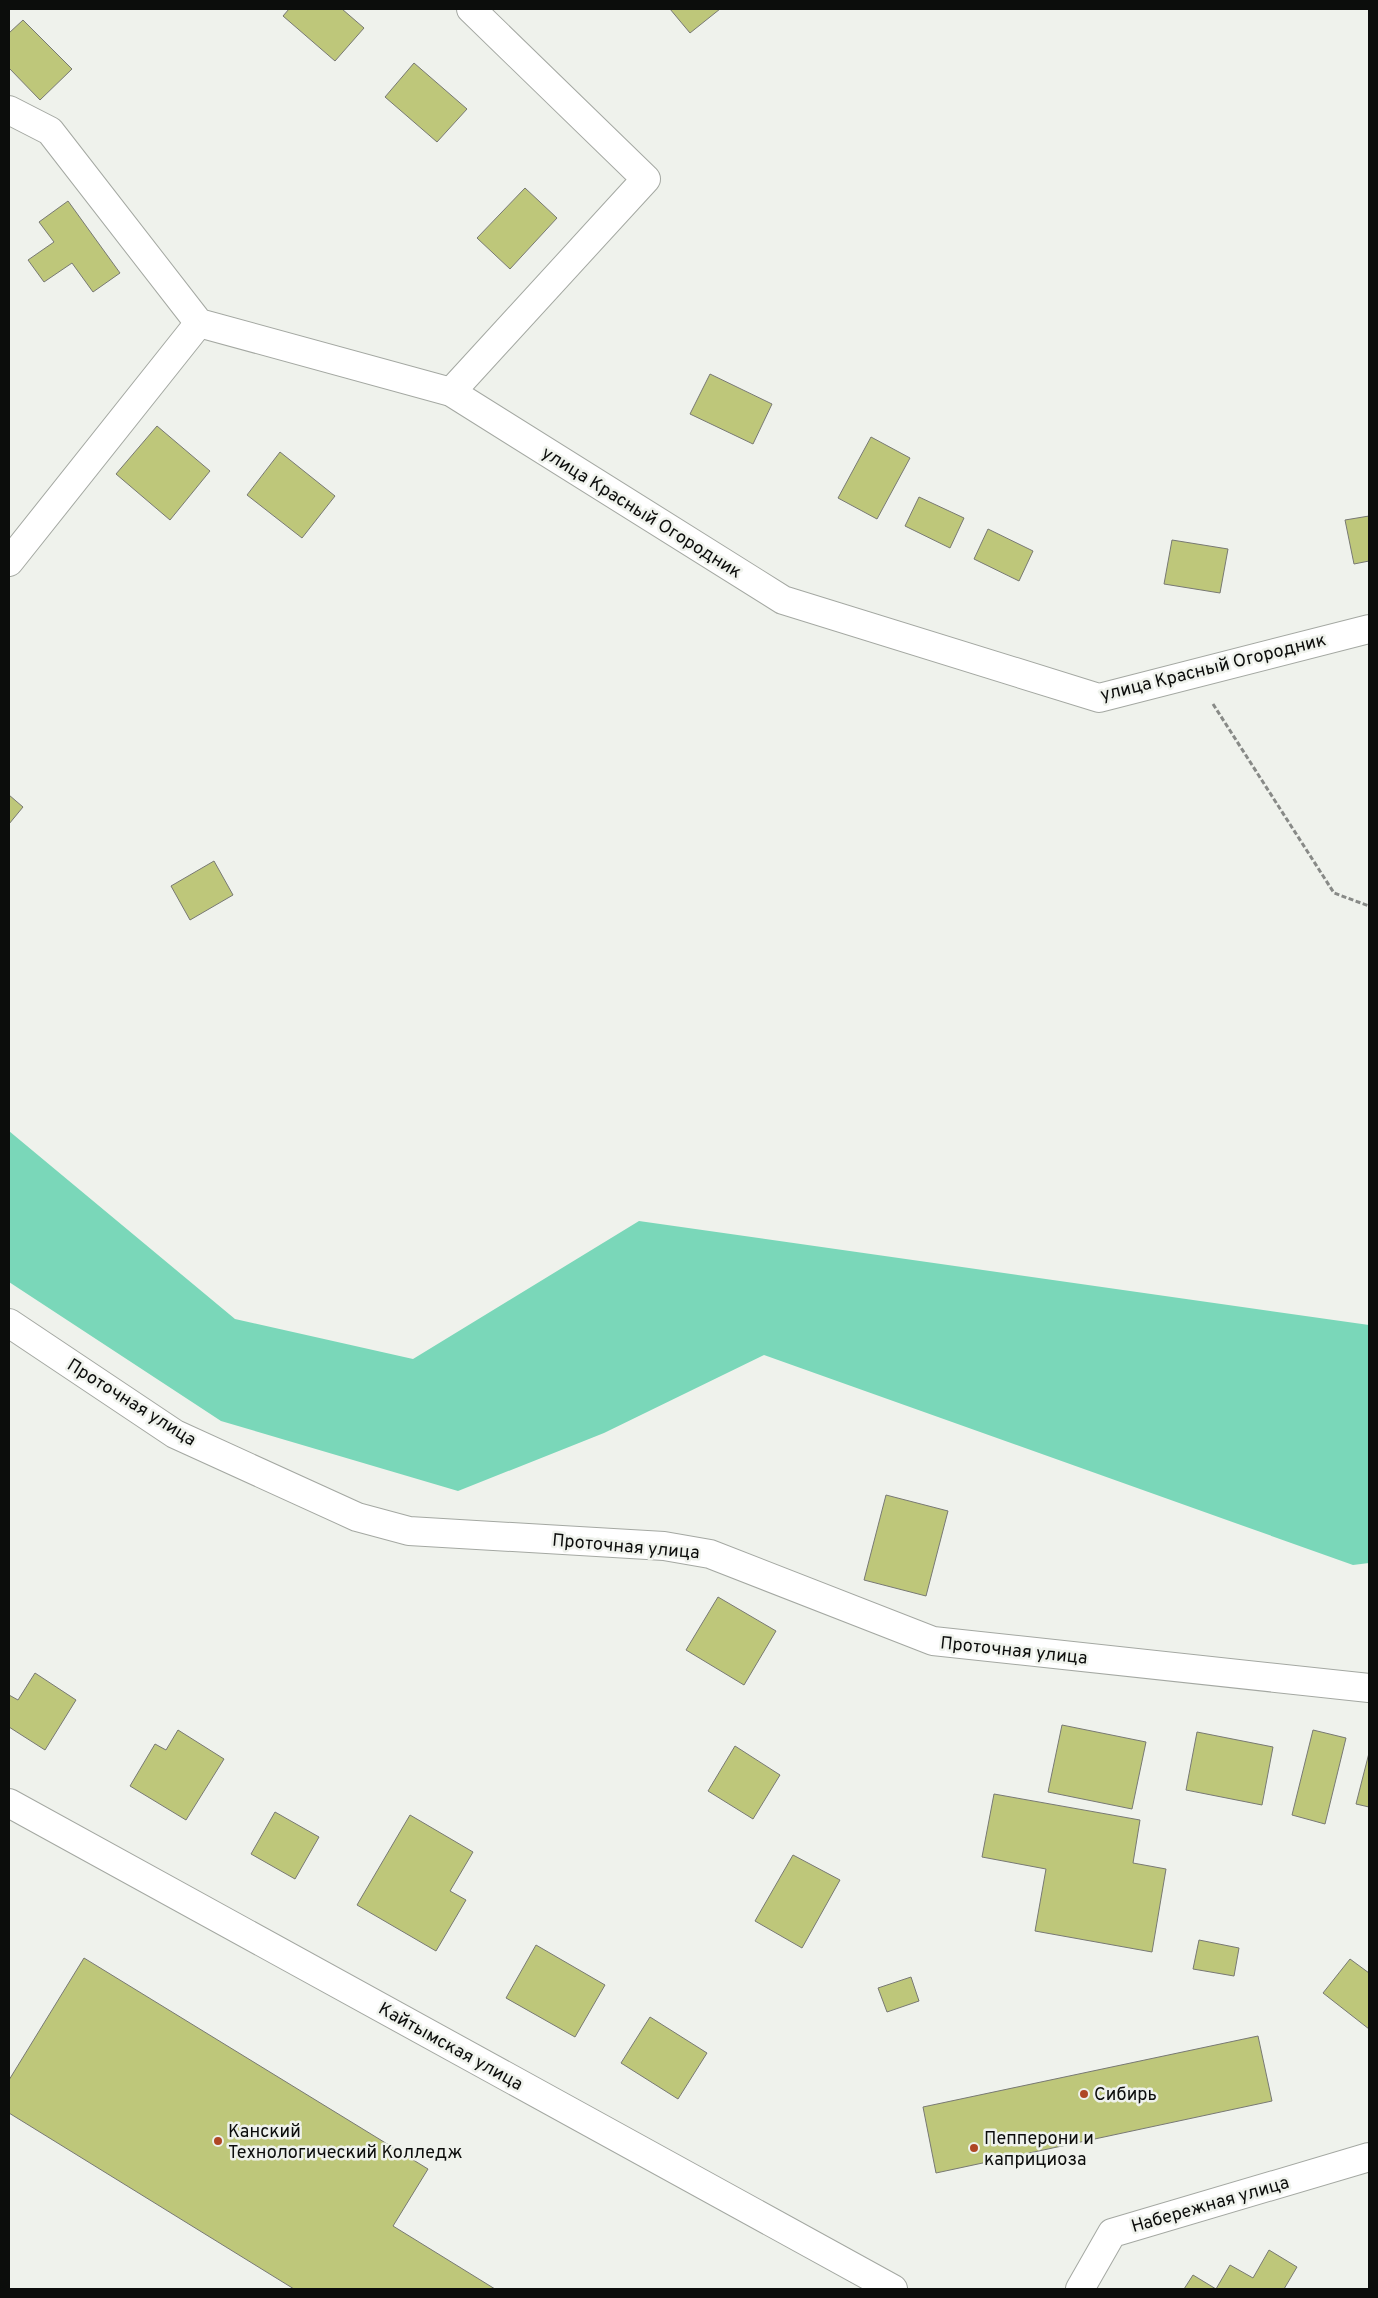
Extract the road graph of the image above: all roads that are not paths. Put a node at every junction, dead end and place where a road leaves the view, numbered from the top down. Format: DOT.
graph roads {
  1 [pos="471,9"];
  2 [pos="9,110"];
  3 [pos="199,323"];
  4 [pos="451,392"];
  5 [pos="9,562"];
  6 [pos="1369,629"];
  7 [pos="9,1322"];
  8 [pos="1369,1688"];
  9 [pos="9,1803"];
  10 [pos="1369,2157"];
  11 [pos="892,2289"];
  12 [pos="1080,2289"];
  1 -- 4 [label="street"];
  2 -- 3 [label="street"];
  3 -- 4 [label="street, улица Красный Огородник"];
  3 -- 5 [label="street"];
  4 -- 6 [label="street, улица Красный Огородник"];
  7 -- 8 [label="street, Проточная улица"];
  9 -- 11 [label="street, Кайтымская улица"];
  10 -- 12 [label="street, Набережная улица"];
}
